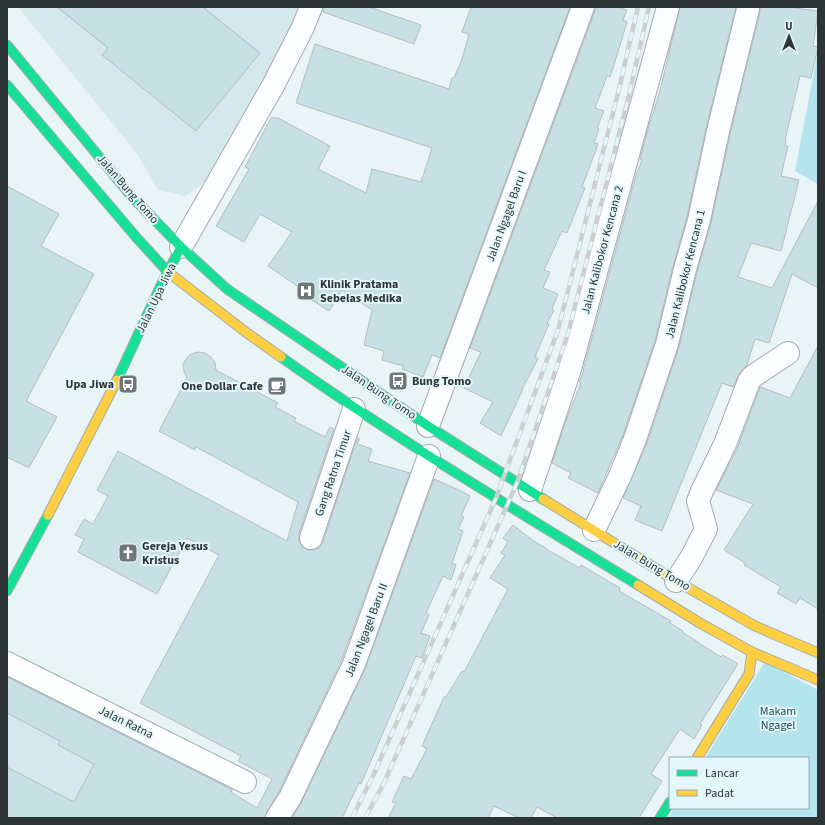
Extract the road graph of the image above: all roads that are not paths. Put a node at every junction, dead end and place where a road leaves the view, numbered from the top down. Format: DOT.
graph roads {
  1 [pos="311,7"];
  2 [pos="583,7"];
  3 [pos="668,7"];
  4 [pos="748,9"];
  5 [pos="7,45"];
  6 [pos="7,85"];
  7 [pos="181,247"];
  8 [pos="168,272"];
  9 [pos="788,353"];
  10 [pos="354,409"];
  11 [pos="428,426"];
  12 [pos="429,456"];
  13 [pos="530,490"];
  14 [pos="594,530"];
  15 [pos="311,538"];
  16 [pos="676,581"];
  17 [pos="7,592"];
  18 [pos="755,626"];
  19 [pos="752,652"];
  20 [pos="818,653"];
  21 [pos="7,663"];
  22 [pos="818,680"];
  23 [pos="698,757"];
  24 [pos="245,782"];
  25 [pos="669,804"];
  26 [pos="278,818"];
  27 [pos="660,818"];
  1 -- 7 [label="street, Jalan Upa Jiwa"];
  2 -- 11 [label="street, Jalan Ngagel Baru I"];
  3 -- 13 [label="street, Jalan Kalibokor Kencana 2"];
  4 -- 14 [label="street, Jalan Kalibokor Kencana 1"];
  5 -- 7 [label="main road, Jalan Bung Tomo"];
  6 -- 8 [label="main road, Jalan Bung Tomo"];
  7 -- 8 [label="main road, Jalan Upa Jiwa"];
  7 -- 11 [label="main road, Jalan Bung Tomo"];
  8 -- 10 [label="main road, Jalan Bung Tomo"];
  8 -- 17 [label="main road, Jalan Upa Jiwa"];
  9 -- 16 [label="street"];
  10 -- 12 [label="main road, Jalan Bung Tomo"];
  10 -- 15 [label="street, Gang Ratna Timur"];
  11 -- 13 [label="main road, Jalan Bung Tomo"];
  12 -- 19 [label="main road, Jalan Bung Tomo"];
  12 -- 26 [label="street, Jalan Ngagel Baru II"];
  13 -- 14 [label="main road, Jalan Bung Tomo"];
  14 -- 16 [label="main road, Jalan Bung Tomo"];
  16 -- 18 [label="main road, Jalan Bung Tomo"];
  18 -- 19 [label="street"];
  18 -- 20 [label="main road, Jalan Bung Tomo"];
  19 -- 22 [label="main road, Jalan Bung Tomo"];
  19 -- 23 [label="main road"];
  21 -- 24 [label="street, Jalan Ratna"];
  25 -- 27 [label="main road"];
}
